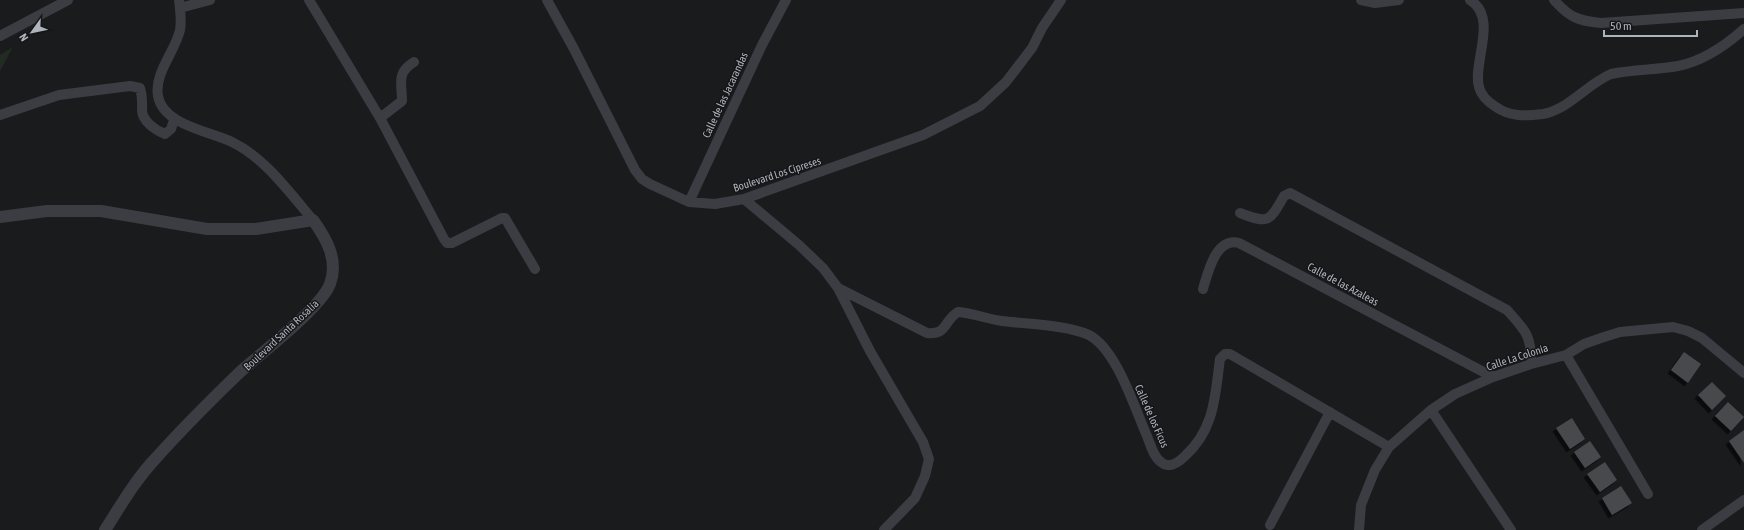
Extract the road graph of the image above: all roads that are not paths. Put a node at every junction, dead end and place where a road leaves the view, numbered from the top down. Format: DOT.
graph roads {
  1 [pos="68,0"];
  2 [pos="210,0"];
  3 [pos="309,0"];
  4 [pos="547,0"];
  5 [pos="786,0"];
  6 [pos="1061,0"];
  7 [pos="1361,0"];
  8 [pos="1399,0"];
  9 [pos="1470,0"];
  10 [pos="1554,0"];
  11 [pos="180,4"];
  12 [pos="1744,13"];
  13 [pos="1744,29"];
  14 [pos="0,36"];
  15 [pos="414,62"];
  16 [pos="0,115"];
  17 [pos="380,118"];
  18 [pos="174,120"];
  19 [pos="744,199"];
  20 [pos="689,202"];
  21 [pos="1240,213"];
  22 [pos="0,217"];
  23 [pos="313,220"];
  24 [pos="535,269"];
  25 [pos="838,288"];
  26 [pos="1202,288"];
  27 [pos="1566,355"];
  28 [pos="1531,364"];
  29 [pos="1744,373"];
  30 [pos="1493,377"];
  31 [pos="1431,410"];
  32 [pos="1330,412"];
  33 [pos="1389,447"];
  34 [pos="1648,494"];
  35 [pos="1744,500"];
  36 [pos="1270,525"];
  37 [pos="105,530"];
  38 [pos="884,530"];
  39 [pos="1359,530"];
  40 [pos="1511,530"];
  41 [pos="1702,530"];
  1 -- 14 [label="street"];
  2 -- 11 [label="street"];
  3 -- 17 [label="street"];
  4 -- 20 [label="street, Boulevard Los Cipreses"];
  5 -- 20 [label="street, Calle de las Jacarandas"];
  6 -- 19 [label="street, Boulevard Los Cipreses"];
  7 -- 8 [label="street"];
  9 -- 13 [label="street"];
  10 -- 12 [label="street"];
  11 -- 18 [label="street"];
  15 -- 17 [label="street"];
  16 -- 18 [label="street"];
  17 -- 24 [label="street"];
  18 -- 23 [label="street"];
  19 -- 20 [label="street, Boulevard Los Cipreses"];
  19 -- 25 [label="street"];
  21 -- 28 [label="street"];
  22 -- 23 [label="street"];
  23 -- 37 [label="street, Boulevard Santa Rosalía"];
  25 -- 32 [label="street, Calle de los Ficus"];
  25 -- 38 [label="street"];
  26 -- 30 [label="street, Calle de las Azaleas"];
  27 -- 28 [label="street, Calle La Colonia"];
  27 -- 29 [label="street, Calle La Colonia"];
  27 -- 34 [label="street"];
  28 -- 30 [label="street, Calle La Colonia"];
  30 -- 31 [label="street, Calle La Colonia"];
  31 -- 33 [label="street, Calle La Colonia"];
  31 -- 40 [label="street"];
  32 -- 33 [label="street, Calle de los Ficus"];
  32 -- 36 [label="street"];
  33 -- 39 [label="street, Calle La Colonia"];
  35 -- 41 [label="street"];
}
